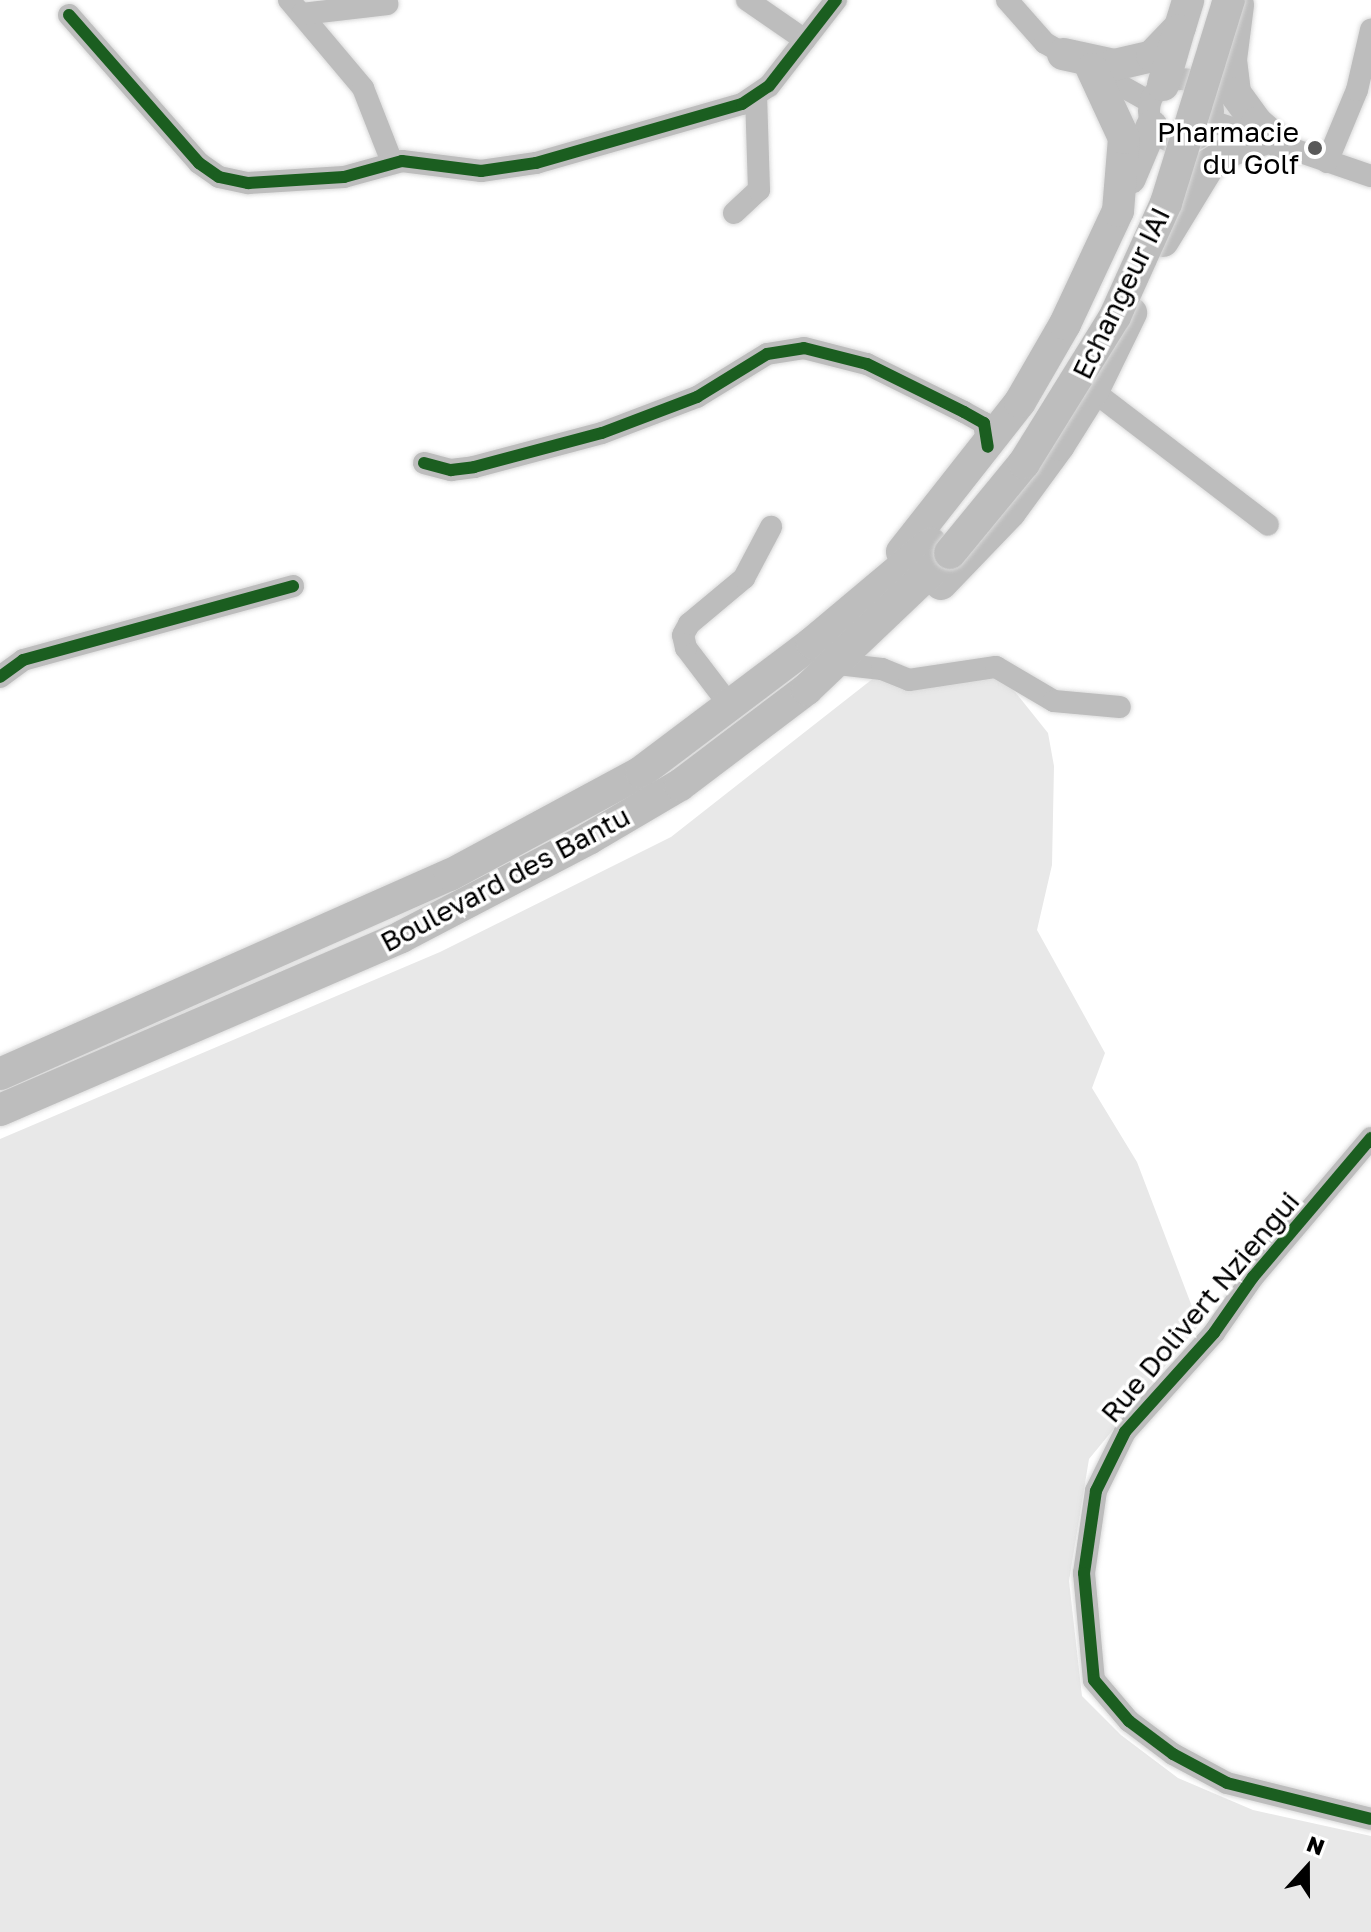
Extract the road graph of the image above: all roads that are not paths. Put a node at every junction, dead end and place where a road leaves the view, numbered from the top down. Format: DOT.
graph roads {
  1 [pos="747,0"];
  2 [pos="836,0"];
  3 [pos="1007,0"];
  4 [pos="1213,0"];
  5 [pos="387,4"];
  6 [pos="295,7"];
  7 [pos="1234,9"];
  8 [pos="1184,14"];
  9 [pos="69,15"];
  10 [pos="1371,30"];
  11 [pos="805,40"];
  12 [pos="1063,54"];
  13 [pos="1100,73"];
  14 [pos="756,97"];
  15 [pos="1155,104"];
  16 [pos="1206,119"];
  17 [pos="1262,139"];
  18 [pos="392,162"];
  19 [pos="1327,162"];
  20 [pos="1371,176"];
  21 [pos="1121,198"];
  22 [pos="734,213"];
  23 [pos="1174,217"];
  24 [pos="1093,391"];
  25 [pos="988,447"];
  26 [pos="424,463"];
  27 [pos="1268,525"];
  28 [pos="771,527"];
  29 [pos="940,548"];
  30 [pos="293,586"];
  31 [pos="812,643"];
  32 [pos="838,664"];
  33 [pos="0,677"];
  34 [pos="731,707"];
  35 [pos="1120,707"];
  36 [pos="0,1074"];
  37 [pos="0,1110"];
  38 [pos="1371,1138"];
  39 [pos="1371,1819"];
  1 -- 11 [label="street"];
  2 -- 11 [label="street"];
  3 -- 12 [label="street"];
  4 -- 29 [label="highway, Echangeur IAI"];
  5 -- 6 [label="street"];
  6 -- 18 [label="street"];
  7 -- 16 [label="highway"];
  7 -- 17 [label="highway"];
  7 -- 29 [label="highway, Echangeur IAI, bridge"];
  8 -- 12 [label="highway"];
  8 -- 15 [label="highway"];
  9 -- 18 [label="street"];
  10 -- 19 [label="street"];
  11 -- 14 [label="street"];
  12 -- 13 [label="street"];
  13 -- 15 [label="street"];
  13 -- 21 [label="highway"];
  14 -- 18 [label="street"];
  14 -- 22 [label="street"];
  15 -- 16 [label="street"];
  15 -- 16 [label="street"];
  15 -- 21 [label="highway"];
  16 -- 17 [label="street"];
  16 -- 23 [label="highway"];
  17 -- 19 [label="street"];
  17 -- 23 [label="highway"];
  19 -- 20 [label="street"];
  21 -- 25 [label="highway"];
  23 -- 24 [label="highway"];
  24 -- 27 [label="street"];
  24 -- 32 [label="highway"];
  25 -- 26 [label="street"];
  25 -- 31 [label="highway"];
  28 -- 34 [label="street"];
  29 -- 31 [label="highway, Boulevard des Bantu"];
  29 -- 32 [label="highway, Boulevard des Bantu"];
  30 -- 33 [label="street"];
  31 -- 34 [label="highway, Boulevard des Bantu"];
  32 -- 35 [label="street"];
  32 -- 37 [label="highway, Boulevard des Bantu"];
  34 -- 36 [label="highway, Boulevard des Bantu"];
  38 -- 39 [label="street, Rue Dolivert Nziengui"];
}
